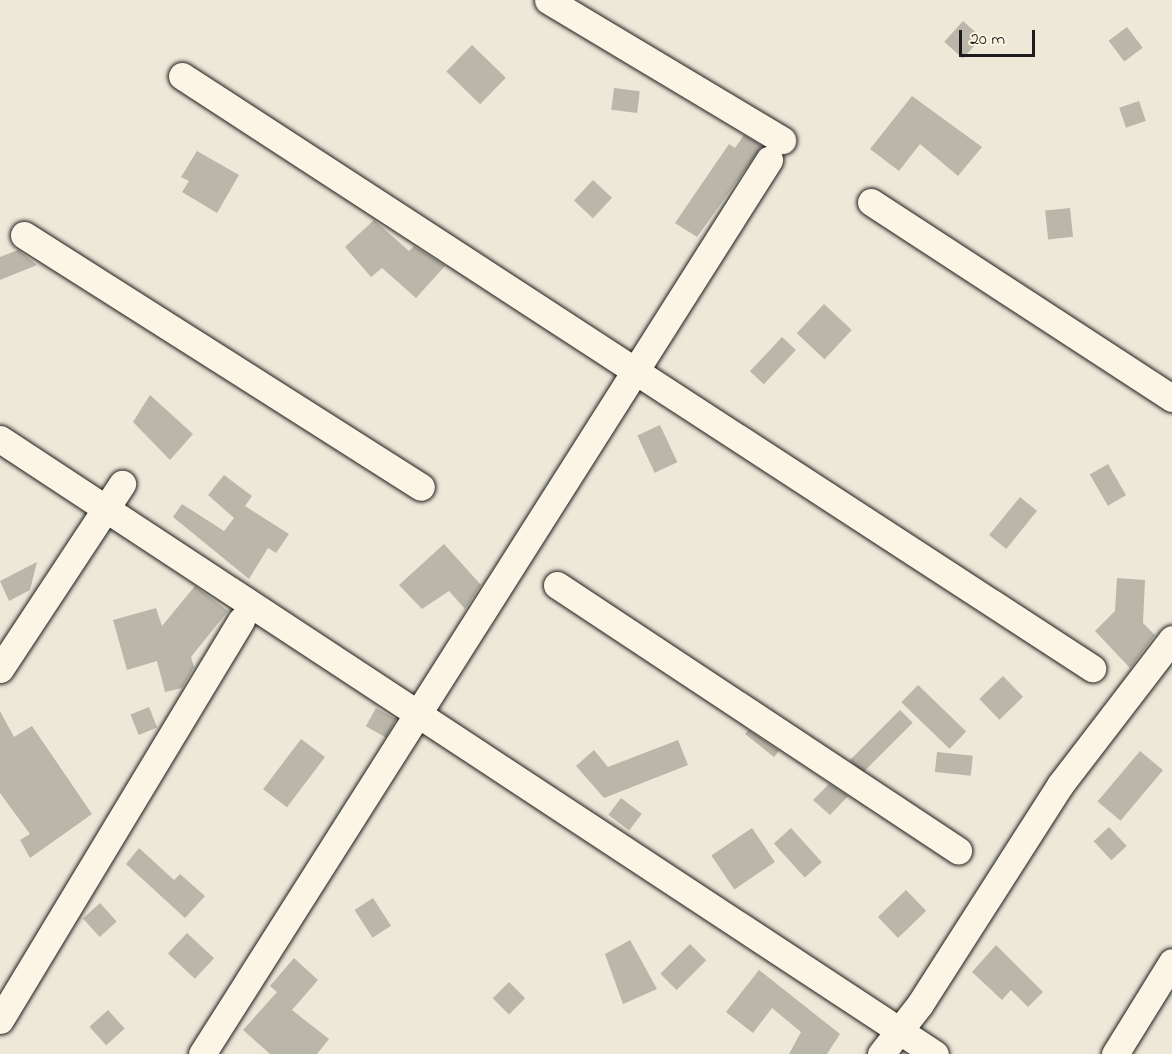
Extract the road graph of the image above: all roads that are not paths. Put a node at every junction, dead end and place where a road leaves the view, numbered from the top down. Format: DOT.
graph roads {
  1 [pos="548,0"];
  2 [pos="182,76"];
  3 [pos="871,202"];
  4 [pos="24,235"];
  5 [pos="1172,398"];
  6 [pos="0,439"];
  7 [pos="122,484"];
  8 [pos="421,487"];
  9 [pos="557,585"];
  10 [pos="241,620"];
  11 [pos="1172,639"];
  12 [pos="1092,668"];
  13 [pos="0,669"];
  14 [pos="958,850"];
  15 [pos="1172,962"];
  16 [pos="2,1018"];
  17 [pos="896,1031"];
  18 [pos="202,1054"];
  19 [pos="881,1054"];
  20 [pos="935,1054"];
  21 [pos="1115,1054"];
  1 -- 18 [label="street"];
  2 -- 12 [label="street"];
  3 -- 5 [label="street"];
  4 -- 8 [label="street"];
  6 -- 17 [label="street"];
  7 -- 13 [label="street"];
  9 -- 14 [label="street"];
  10 -- 16 [label="street"];
  11 -- 17 [label="street"];
  15 -- 21 [label="street"];
  17 -- 19 [label="street"];
  17 -- 20 [label="street"];
}
